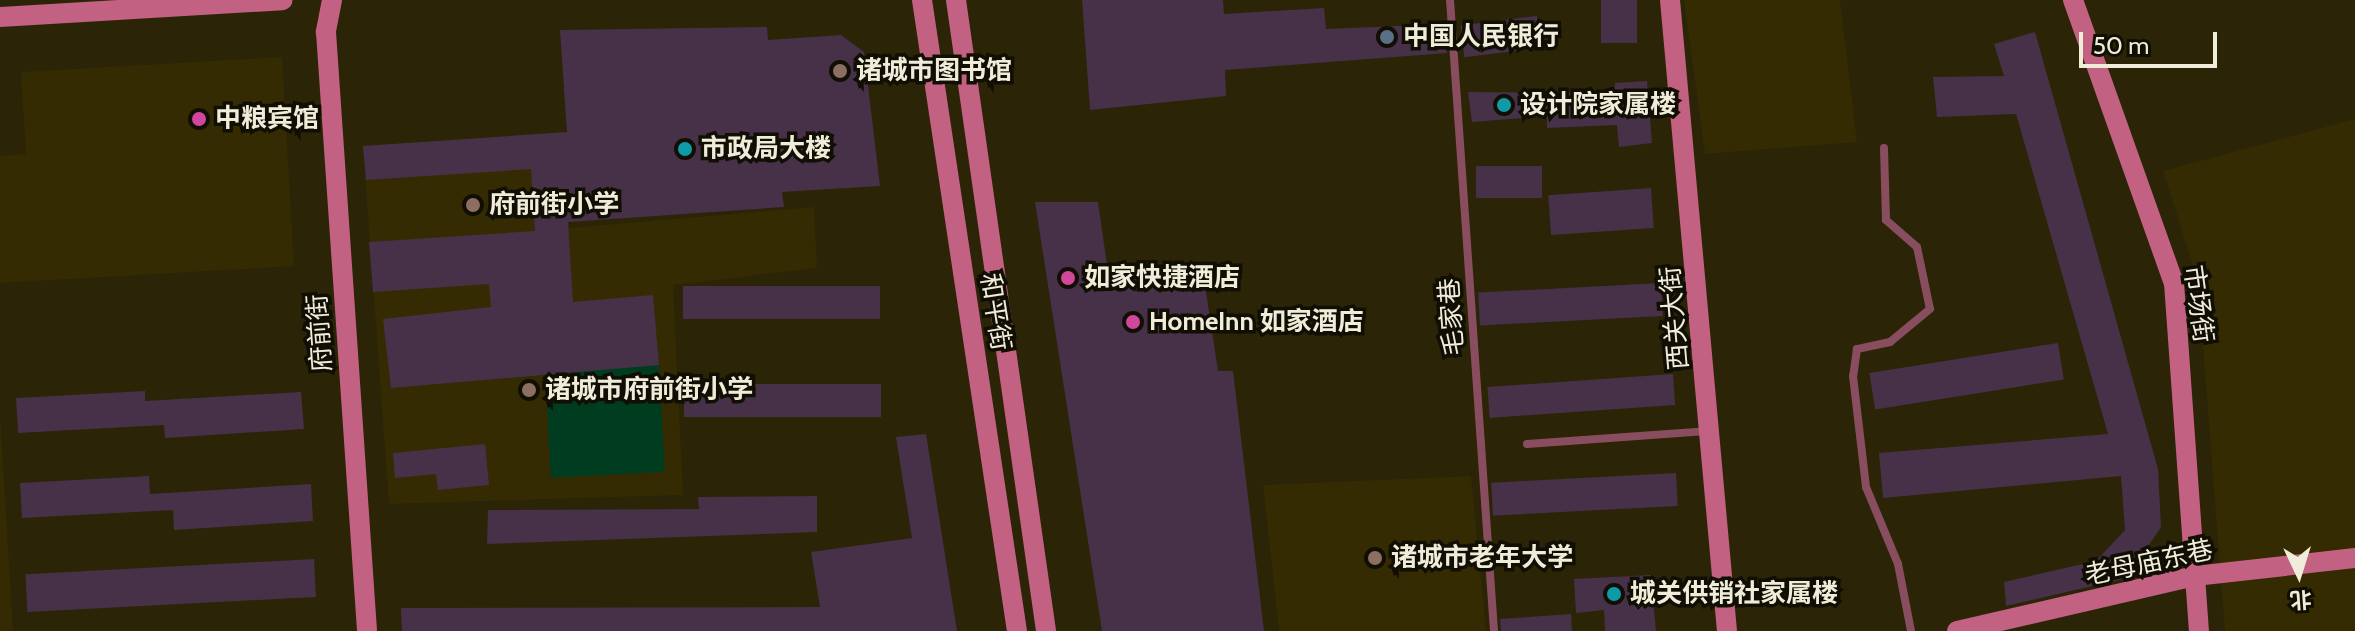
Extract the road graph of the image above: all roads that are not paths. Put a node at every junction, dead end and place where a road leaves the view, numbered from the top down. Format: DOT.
graph roads {
  1 [pos="282,0"];
  2 [pos="314,0"];
  3 [pos="332,0"];
  4 [pos="922,0"];
  5 [pos="956,0"];
  6 [pos="1450,0"];
  7 [pos="1670,0"];
  8 [pos="2073,0"];
  9 [pos="0,17"];
  10 [pos="326,32"];
  11 [pos="1884,148"];
  12 [pos="1711,431"];
  13 [pos="1527,444"];
  14 [pos="2355,558"];
  15 [pos="2195,576"];
  16 [pos="367,631"];
  17 [pos="1017,631"];
  18 [pos="1046,631"];
  19 [pos="1494,631"];
  20 [pos="1727,631"];
  21 [pos="1911,631"];
  22 [pos="1957,631"];
  23 [pos="2199,631"];
  1 -- 9 [label="street"];
  2 -- 10 [label="street, 府前街"];
  3 -- 10 [label="street, 府前街"];
  4 -- 17 [label="street, 和平街"];
  5 -- 18 [label="street, 和平街"];
  6 -- 19 [label="lane, 毛家巷"];
  7 -- 12 [label="street, 西关大街"];
  8 -- 15 [label="street, 市场街"];
  10 -- 16 [label="street, 府前街"];
  11 -- 21 [label="lane"];
  12 -- 13 [label="lane"];
  12 -- 20 [label="street, 西关大街"];
  14 -- 15 [label="street, 老母庙东巷"];
  15 -- 22 [label="street, 老母庙东巷"];
  15 -- 23 [label="street, 市场街"];
}
